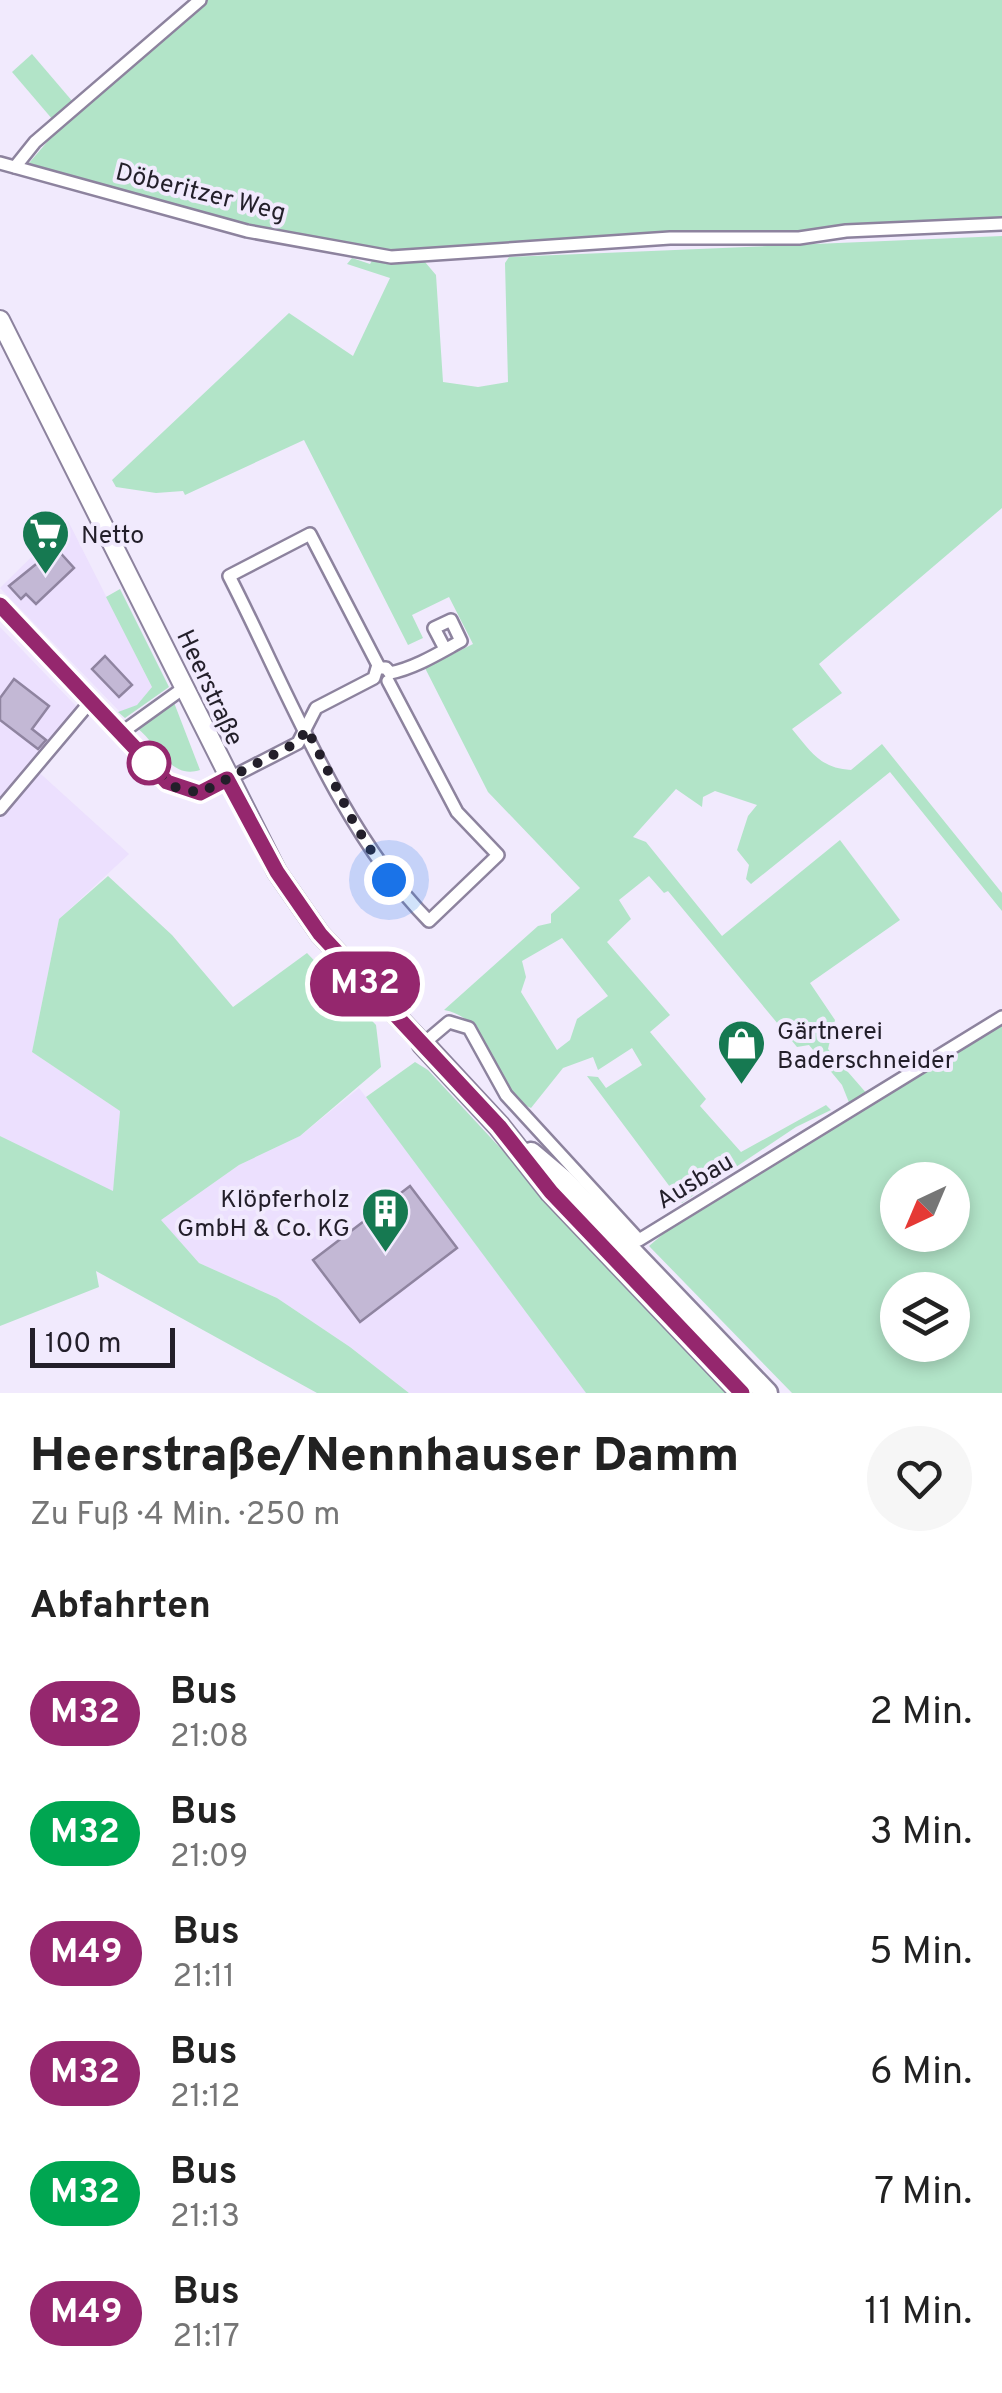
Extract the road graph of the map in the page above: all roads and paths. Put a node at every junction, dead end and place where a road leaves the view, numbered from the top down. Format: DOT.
graph roads {
  1 [pos="200,0"];
  2 [pos="0,163"];
  3 [pos="15,167"];
  4 [pos="1002,224"];
  5 [pos="0,320"];
  6 [pos="0,605"];
  7 [pos="445,650"];
  8 [pos="383,675"];
  9 [pos="185,687"];
  10 [pos="92,701"];
  11 [pos="307,729"];
  12 [pos="121,732"];
  13 [pos="227,779"];
  14 [pos="0,810"];
  15 [pos="1002,1017"];
  16 [pos="422,1044"];
  17 [pos="499,1126"];
  18 [pos="742,1393"];
  19 [pos="767,1393"];
  1 -- 3 [label="street"];
  2 -- 3 [label="street, Döberitzer Weg"];
  3 -- 4 [label="street, Döberitzer Weg"];
  5 -- 9 [label="main road, Heerstraße"];
  6 -- 10 [label="main road"];
  7 -- 8 [label="street"];
  8 -- 11 [label="street"];
  8 -- 11 [label="street"];
  8 -- 11 [label="street"];
  9 -- 12 [label="street"];
  9 -- 13 [label="main road, Heerstraße"];
  10 -- 12 [label="main road"];
  10 -- 14 [label="street"];
  11 -- 13 [label="street"];
  12 -- 13 [label="main road"];
  13 -- 16 [label="main road, Heerstraße"];
  15 -- 16 [label="street, Ausbau"];
  16 -- 17 [label="highway"];
  17 -- 18 [label="highway"];
  17 -- 19 [label="highway"];
}
